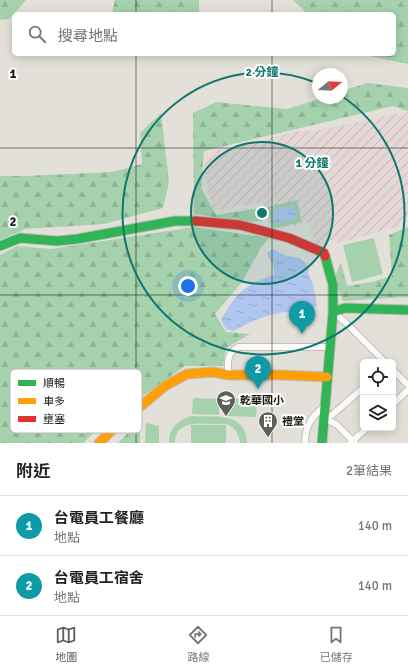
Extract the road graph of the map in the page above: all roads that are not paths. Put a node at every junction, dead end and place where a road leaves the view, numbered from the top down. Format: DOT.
graph roads {
  1 [pos="0,246"];
  2 [pos="408,310"];
  3 [pos="333,312"];
  4 [pos="331,347"];
  5 [pos="382,359"];
  6 [pos="396,373"];
  7 [pos="228,375"];
  8 [pos="327,377"];
  9 [pos="408,385"];
  10 [pos="408,390"];
  11 [pos="360,391"];
  12 [pos="396,401"];
  13 [pos="142,406"];
  14 [pos="324,407"];
  15 [pos="323,418"];
  16 [pos="364,431"];
  17 [pos="109,433"];
  18 [pos="353,442"];
  19 [pos="99,443"];
  20 [pos="305,443"];
  21 [pos="322,443"];
  1 -- 3 [label="street"];
  2 -- 3 [label="street"];
  3 -- 4 [label="street"];
  3 -- 5 [label="street"];
  4 -- 7 [label="street"];
  4 -- 8 [label="street"];
  6 -- 9 [label="street"];
  7 -- 8 [label="street"];
  7 -- 13 [label="street"];
  8 -- 14 [label="street"];
  10 -- 12 [label="street"];
  11 -- 15 [label="street"];
  14 -- 15 [label="street"];
  14 -- 20 [label="street"];
  15 -- 18 [label="street"];
  15 -- 21 [label="street"];
  16 -- 18 [label="street"];
  17 -- 19 [label="street"];
}
